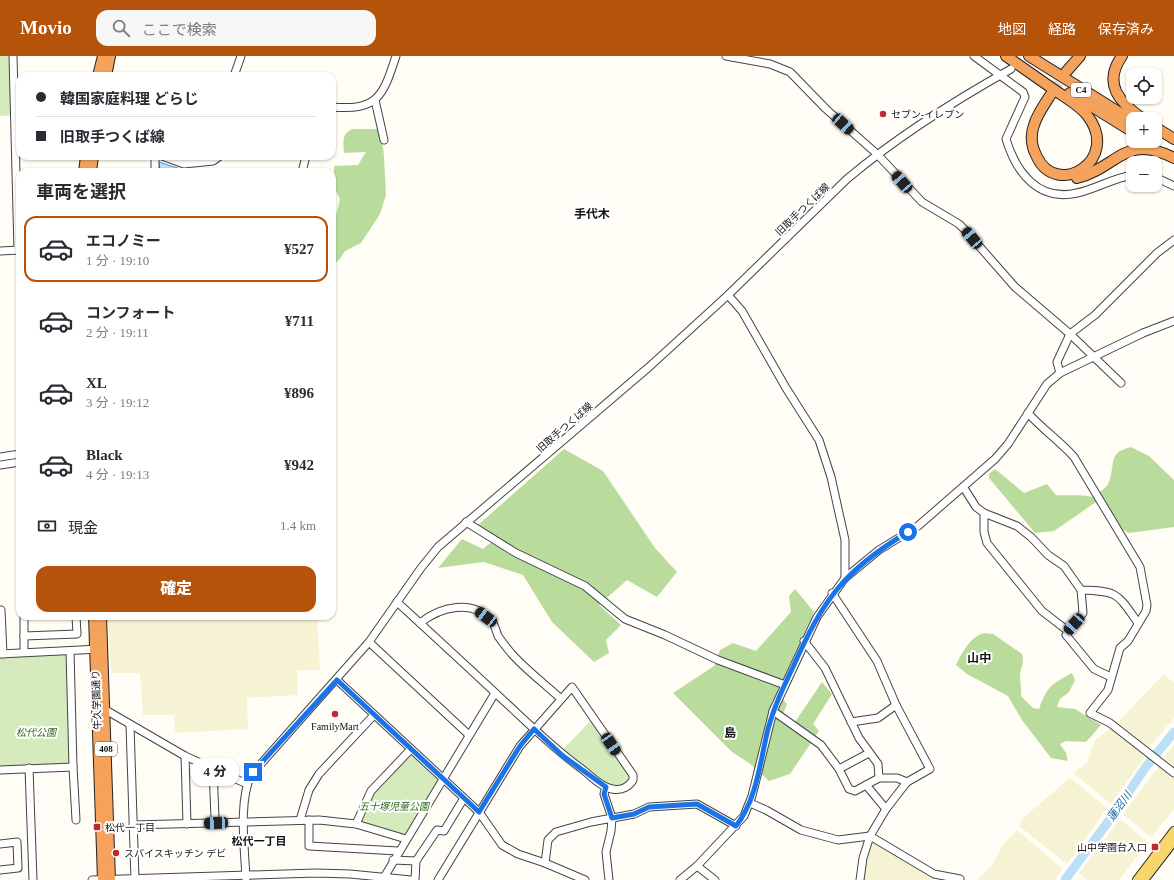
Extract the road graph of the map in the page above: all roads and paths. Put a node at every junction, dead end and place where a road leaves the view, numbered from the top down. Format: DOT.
graph roads {
  1 [pos="13,56"];
  2 [pos="241,56"];
  3 [pos="396,56"];
  4 [pos="726,56"];
  5 [pos="974,56"];
  6 [pos="1006,56"];
  7 [pos="1014,56"];
  8 [pos="1029,56"];
  9 [pos="1074,56"];
  10 [pos="1080,56"];
  11 [pos="1122,56"];
  12 [pos="105,57"];
  13 [pos="1011,69"];
  14 [pos="99,72"];
  15 [pos="106,72"];
  16 [pos="235,72"];
  17 [pos="999,75"];
  18 [pos="375,100"];
  19 [pos="336,107"];
  20 [pos="1134,112"];
  21 [pos="1126,117"];
  22 [pos="1126,128"];
  23 [pos="1162,131"];
  24 [pos="1162,138"];
  25 [pos="1174,138"];
  26 [pos="384,140"];
  27 [pos="1174,144"];
  28 [pos="1162,148"];
  29 [pos="16,153"];
  30 [pos="877,154"];
  31 [pos="1174,154"];
  32 [pos="1174,158"];
  33 [pos="173,160"];
  34 [pos="188,160"];
  35 [pos="190,160"];
  36 [pos="214,160"];
  37 [pos="189,163"];
  38 [pos="1126,176"];
  39 [pos="1162,180"];
  40 [pos="1174,186"];
  41 [pos="1174,240"];
  42 [pos="16,250"];
  43 [pos="0,251"];
  44 [pos="728,295"];
  45 [pos="1174,321"];
  46 [pos="1070,334"];
  47 [pos="1093,357"];
  48 [pos="1060,373"];
  49 [pos="1121,383"];
  50 [pos="1028,413"];
  51 [pos="16,455"];
  52 [pos="0,457"];
  53 [pos="16,463"];
  54 [pos="0,465"];
  55 [pos="964,488"];
  56 [pos="984,513"];
  57 [pos="466,522"];
  58 [pos="845,578"];
  59 [pos="1081,590"];
  60 [pos="832,593"];
  61 [pos="397,602"];
  62 [pos="1,610"];
  63 [pos="24,620"];
  64 [pos="76,620"];
  65 [pos="94,620"];
  66 [pos="101,620"];
  67 [pos="420,623"];
  68 [pos="1138,623"];
  69 [pos="1068,631"];
  70 [pos="24,636"];
  71 [pos="804,641"];
  72 [pos="369,642"];
  73 [pos="98,649"];
  74 [pos="70,651"];
  75 [pos="24,652"];
  76 [pos="2,654"];
  77 [pos="1111,677"];
  78 [pos="337,680"];
  79 [pos="784,685"];
  80 [pos="495,693"];
  81 [pos="561,699"];
  82 [pos="896,705"];
  83 [pos="104,709"];
  84 [pos="773,711"];
  85 [pos="374,715"];
  86 [pos="851,722"];
  87 [pos="130,725"];
  88 [pos="534,729"];
  89 [pos="469,735"];
  90 [pos="411,749"];
  91 [pos="869,752"];
  92 [pos="185,756"];
  93 [pos="73,767"];
  94 [pos="29,768"];
  95 [pos="213,769"];
  96 [pos="0,770"];
  97 [pos="839,770"];
  98 [pos="1174,773"];
  99 [pos="443,778"];
  100 [pos="879,778"];
  101 [pos="907,782"];
  102 [pos="247,784"];
  103 [pos="866,785"];
  104 [pos="606,787"];
  105 [pos="464,798"];
  106 [pos="750,803"];
  107 [pos="886,809"];
  108 [pos="479,812"];
  109 [pos="215,818"];
  110 [pos="612,818"];
  111 [pos="76,820"];
  112 [pos="300,820"];
  113 [pos="309,820"];
  114 [pos="244,822"];
  115 [pos="187,824"];
  116 [pos="356,824"];
  117 [pos="133,825"];
  118 [pos="736,826"];
  119 [pos="1174,830"];
  120 [pos="870,836"];
  121 [pos="406,839"];
  122 [pos="1174,841"];
  123 [pos="0,844"];
  124 [pos="398,851"];
  125 [pos="393,860"];
  126 [pos="416,861"];
  127 [pos="545,862"];
  128 [pos="697,866"];
  129 [pos="0,870"];
  130 [pos="315,876"];
  131 [pos="189,878"];
  132 [pos="246,878"];
  133 [pos="383,878"];
  134 [pos="135,879"];
  135 [pos="960,879"];
  136 [pos="33,880"];
  137 [pos="92,880"];
  138 [pos="106,880"];
  139 [pos="411,880"];
  140 [pos="415,880"];
  141 [pos="438,880"];
  142 [pos="585,880"];
  143 [pos="609,880"];
  144 [pos="680,880"];
  145 [pos="715,880"];
  146 [pos="860,880"];
  147 [pos="1137,880"];
  148 [pos="1144,880"];
  1 -- 29 [label="street"];
  2 -- 16 [label="street"];
  3 -- 18 [label="street"];
  4 -- 30 [label="street"];
  5 -- 17 [label="street"];
  6 -- 32 [label="highway"];
  7 -- 22 [label="highway, C4"];
  8 -- 21 [label="highway, C4"];
  9 -- 10 [label="highway"];
  11 -- 20 [label="highway"];
  12 -- 14 [label="highway"];
  12 -- 15 [label="highway"];
  13 -- 17 [label="street, 旧取手つくば線"];
  17 -- 30 [label="street, 旧取手つくば線"];
  17 -- 38 [label="street"];
  18 -- 19 [label="street"];
  18 -- 26 [label="street"];
  23 -- 25 [label="highway"];
  24 -- 27 [label="highway"];
  28 -- 31 [label="highway"];
  30 -- 44 [label="street, 旧取手つくば線"];
  30 -- 46 [label="street"];
  33 -- 37 [label="street"];
  34 -- 37 [label="street"];
  35 -- 37 [label="street"];
  36 -- 37 [label="street"];
  39 -- 40 [label="street"];
  41 -- 46 [label="street"];
  42 -- 43 [label="street"];
  44 -- 57 [label="street, 旧取手つくば線"];
  44 -- 58 [label="street"];
  45 -- 47 [label="street"];
  46 -- 47 [label="street"];
  46 -- 48 [label="street"];
  47 -- 48 [label="street"];
  47 -- 49 [label="street"];
  48 -- 50 [label="street"];
  50 -- 55 [label="street"];
  50 -- 68 [label="street"];
  51 -- 52 [label="street"];
  53 -- 54 [label="street"];
  55 -- 56 [label="street"];
  55 -- 58 [label="street"];
  56 -- 59 [label="street"];
  56 -- 69 [label="street"];
  57 -- 61 [label="street, 旧取手つくば線"];
  57 -- 79 [label="street"];
  58 -- 60 [label="street"];
  59 -- 68 [label="street"];
  59 -- 69 [label="street"];
  60 -- 71 [label="street"];
  60 -- 82 [label="street"];
  61 -- 67 [label="street"];
  61 -- 72 [label="street, 旧取手つくば線"];
  62 -- 76 [label="street"];
  63 -- 70 [label="street"];
  64 -- 70 [label="street"];
  65 -- 73 [label="highway, 牛久学園通り / 408"];
  66 -- 73 [label="highway, 牛久学園通り / 408"];
  67 -- 80 [label="street"];
  67 -- 81 [label="street"];
  68 -- 77 [label="street"];
  69 -- 77 [label="street"];
  70 -- 75 [label="street"];
  71 -- 79 [label="street"];
  71 -- 86 [label="street"];
  72 -- 78 [label="street, 旧取手つくば線"];
  72 -- 89 [label="street"];
  73 -- 74 [label="street"];
  73 -- 83 [label="highway, 牛久学園通り / 408"];
  73 -- 138 [label="highway, 牛久学園通り / 408"];
  74 -- 75 [label="street"];
  74 -- 93 [label="street"];
  75 -- 76 [label="street"];
  77 -- 98 [label="street"];
  78 -- 85 [label="street"];
  78 -- 102 [label="street, 旧取手つくば線"];
  79 -- 84 [label="street"];
  80 -- 88 [label="street"];
  80 -- 89 [label="street"];
  81 -- 88 [label="street"];
  81 -- 104 [label="street"];
  82 -- 86 [label="street"];
  82 -- 101 [label="street"];
  83 -- 87 [label="street"];
  83 -- 138 [label="highway, 牛久学園通り / 408"];
  84 -- 97 [label="street"];
  84 -- 106 [label="street"];
  85 -- 90 [label="street"];
  85 -- 112 [label="street"];
  86 -- 91 [label="street"];
  87 -- 92 [label="street"];
  87 -- 117 [label="street"];
  88 -- 104 [label="street"];
  88 -- 108 [label="street"];
  89 -- 99 [label="street"];
  90 -- 99 [label="street"];
  90 -- 116 [label="street"];
  91 -- 97 [label="street"];
  91 -- 100 [label="street"];
  92 -- 95 [label="street"];
  92 -- 115 [label="street"];
  93 -- 94 [label="street"];
  93 -- 111 [label="street"];
  94 -- 96 [label="street"];
  94 -- 136 [label="street"];
  95 -- 102 [label="street"];
  95 -- 109 [label="street"];
  97 -- 103 [label="street"];
  99 -- 105 [label="street"];
  99 -- 121 [label="street"];
  100 -- 101 [label="street"];
  100 -- 103 [label="street"];
  101 -- 107 [label="street"];
  102 -- 114 [label="street, 旧取手つくば線"];
  103 -- 107 [label="street"];
  104 -- 110 [label="street"];
  105 -- 108 [label="street"];
  105 -- 126 [label="street"];
  106 -- 118 [label="street"];
  106 -- 120 [label="street"];
  107 -- 120 [label="street"];
  108 -- 127 [label="street"];
  108 -- 141 [label="street"];
  110 -- 118 [label="street"];
  110 -- 127 [label="street"];
  110 -- 143 [label="street"];
  112 -- 113 [label="street"];
  112 -- 114 [label="street"];
  113 -- 116 [label="street"];
  113 -- 124 [label="street"];
  114 -- 115 [label="street"];
  114 -- 132 [label="street, 旧取手つくば線"];
  115 -- 117 [label="street"];
  116 -- 121 [label="street"];
  117 -- 134 [label="street"];
  118 -- 128 [label="street"];
  119 -- 147 [label="main road"];
  120 -- 135 [label="street"];
  120 -- 146 [label="street"];
  121 -- 124 [label="street"];
  122 -- 148 [label="main road"];
  123 -- 129 [label="street"];
  124 -- 125 [label="street"];
  125 -- 126 [label="street"];
  125 -- 133 [label="street"];
  126 -- 140 [label="street"];
  127 -- 142 [label="street"];
  128 -- 144 [label="street"];
  128 -- 145 [label="street"];
  130 -- 132 [label="street"];
  130 -- 133 [label="street"];
  131 -- 132 [label="street"];
  131 -- 134 [label="street"];
  133 -- 139 [label="street"];
  134 -- 138 [label="street"];
  137 -- 138 [label="street"];
}
